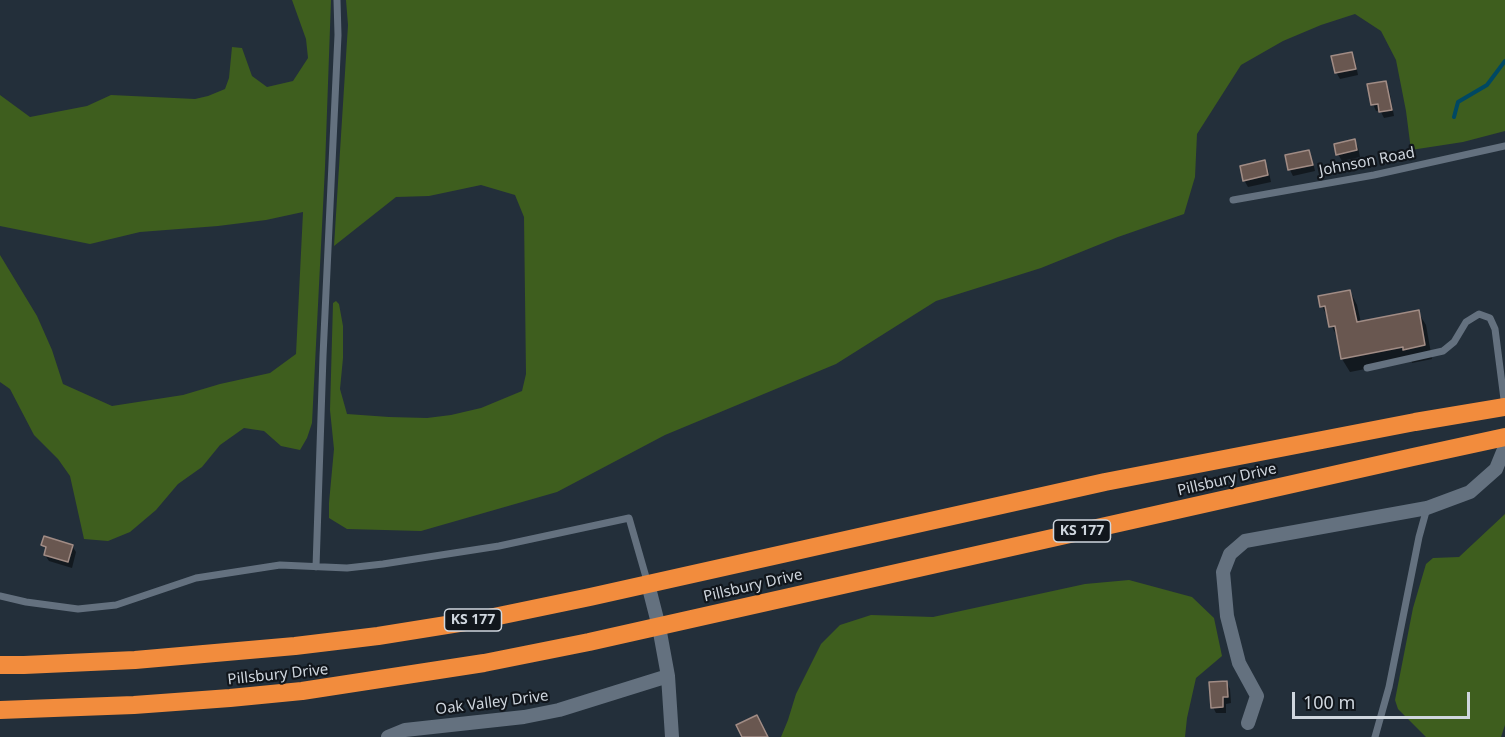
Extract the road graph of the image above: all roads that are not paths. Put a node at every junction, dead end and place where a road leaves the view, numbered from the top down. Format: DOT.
graph roads {
  1 [pos="338,0"];
  2 [pos="1505,146"];
  3 [pos="1233,200"];
  4 [pos="1367,368"];
  5 [pos="1505,408"];
  6 [pos="1505,438"];
  7 [pos="1505,447"];
  8 [pos="1427,508"];
  9 [pos="316,567"];
  10 [pos="648,584"];
  11 [pos="0,596"];
  12 [pos="659,627"];
  13 [pos="0,665"];
  14 [pos="668,676"];
  15 [pos="0,710"];
  16 [pos="1248,723"];
  17 [pos="388,737"];
  18 [pos="672,737"];
  19 [pos="1376,737"];
  1 -- 9 [label="lane"];
  2 -- 3 [label="lane, Johnson Road"];
  4 -- 5 [label="lane"];
  5 -- 10 [label="highway, Pillsbury Drive / KS 177"];
  6 -- 12 [label="highway, Pillsbury Drive / KS 177"];
  7 -- 8 [label="street"];
  8 -- 16 [label="street"];
  8 -- 19 [label="lane"];
  9 -- 10 [label="lane"];
  9 -- 11 [label="lane"];
  10 -- 12 [label="street"];
  10 -- 13 [label="highway, Pillsbury Drive / KS 177"];
  12 -- 14 [label="street"];
  12 -- 15 [label="highway, Pillsbury Drive / KS 177"];
  14 -- 17 [label="street, Oak Valley Drive"];
  14 -- 18 [label="street"];
}
